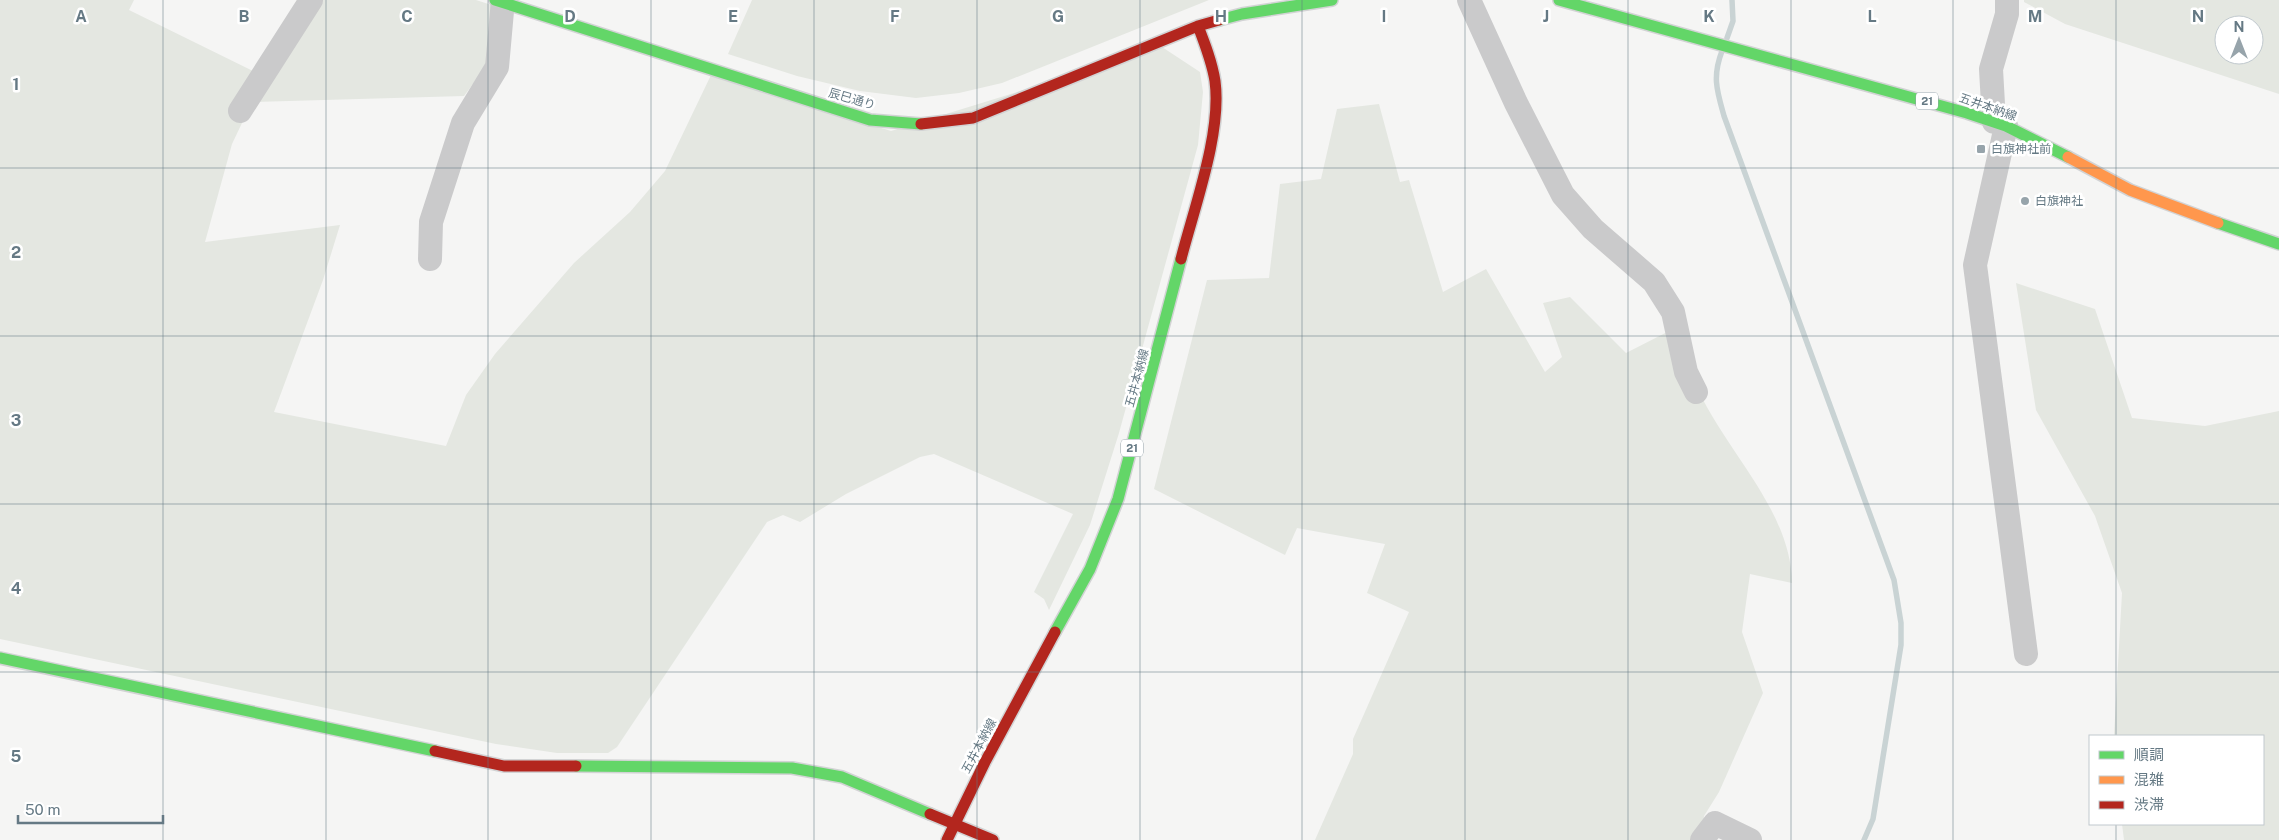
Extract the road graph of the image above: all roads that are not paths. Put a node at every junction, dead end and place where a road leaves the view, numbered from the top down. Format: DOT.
graph roads {
  1 [pos="311,0"];
  2 [pos="1332,0"];
  3 [pos="1469,0"];
  4 [pos="2007,0"];
  5 [pos="500,1"];
  6 [pos="1574,2"];
  7 [pos="1198,26"];
  8 [pos="240,111"];
  9 [pos="2000,124"];
  10 [pos="2279,244"];
  11 [pos="430,259"];
  12 [pos="1696,392"];
  13 [pos="2026,654"];
  14 [pos="0,658"];
  15 [pos="956,824"];
  16 [pos="947,840"];
  17 [pos="993,840"];
  18 [pos="1702,840"];
  19 [pos="1750,840"];
  1 -- 8 [label="street"];
  2 -- 7 [label="street"];
  3 -- 12 [label="street"];
  4 -- 9 [label="street"];
  5 -- 7 [label="street, 辰巳通り"];
  5 -- 11 [label="street"];
  6 -- 9 [label="street, 五井本納線 / 21"];
  7 -- 15 [label="street, 五井本納線 / 21"];
  9 -- 10 [label="street, 五井本納線 / 21"];
  9 -- 13 [label="street"];
  14 -- 15 [label="street"];
  15 -- 16 [label="street, 五井本納線 / 21"];
  15 -- 17 [label="street"];
  18 -- 19 [label="street"];
}
